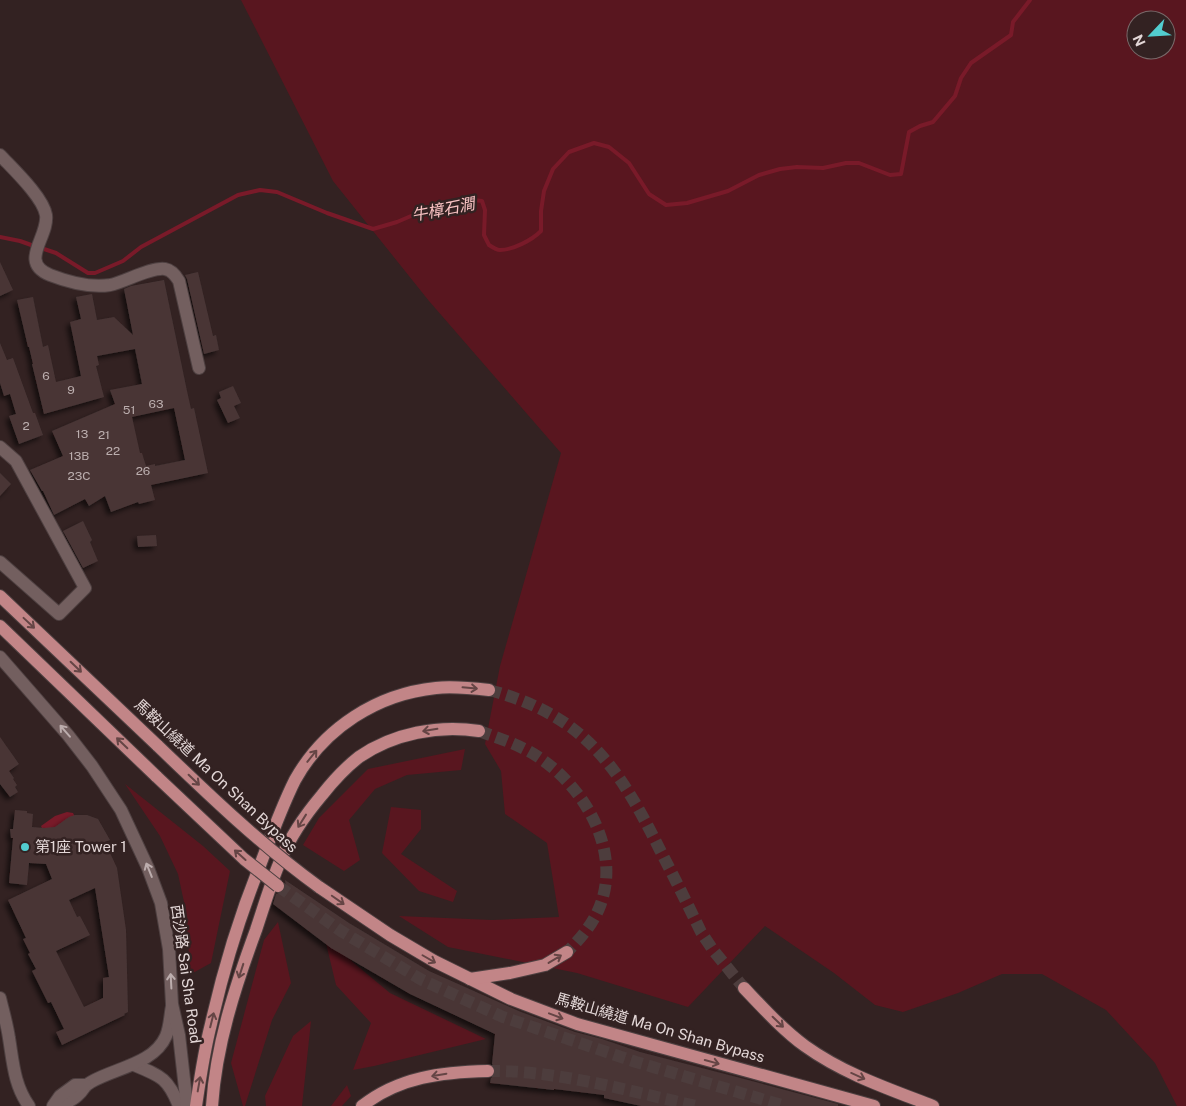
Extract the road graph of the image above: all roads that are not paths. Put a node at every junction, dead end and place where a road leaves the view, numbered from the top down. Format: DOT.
graph roads {
  1 [pos="0,155"];
  2 [pos="199,368"];
  3 [pos="0,447"];
  4 [pos="0,562"];
  5 [pos="0,596"];
  6 [pos="0,626"];
  7 [pos="0,657"];
  8 [pos="489,690"];
  9 [pos="478,731"];
  10 [pos="278,886"];
  11 [pos="567,952"];
  12 [pos="470,979"];
  13 [pos="744,988"];
  14 [pos="0,998"];
  15 [pos="172,1004"];
  16 [pos="134,1064"];
  17 [pos="488,1071"];
  18 [pos="28,1106"];
  19 [pos="53,1106"];
  20 [pos="180,1106"];
  21 [pos="187,1106"];
  22 [pos="196,1106"];
  23 [pos="212,1106"];
  24 [pos="362,1106"];
  25 [pos="874,1106"];
  26 [pos="933,1106"];
  1 -- 2 [label="street"];
  3 -- 4 [label="street"];
  5 -- 12 [label="main road, 馬鞍山繞道 Ma On Shan Bypass, one-way, bridge"];
  10 -- 6 [label="main road, one-way, bridge"];
  15 -- 7 [label="street, 西沙路 Sai Sha Road, one-way"];
  22 -- 8 [label="main road, one-way"];
  9 -- 23 [label="main road, one-way"];
  12 -- 11 [label="main road, one-way"];
  12 -- 25 [label="main road, 馬鞍山繞道 Ma On Shan Bypass, one-way"];
  13 -- 26 [label="main road, one-way"];
  14 -- 18 [label="street"];
  15 -- 16 [label="street"];
  15 -- 21 [label="street, 西沙路 Sai Sha Road"];
  16 -- 19 [label="street"];
  16 -- 20 [label="street"];
  17 -- 24 [label="main road, one-way"];
}
